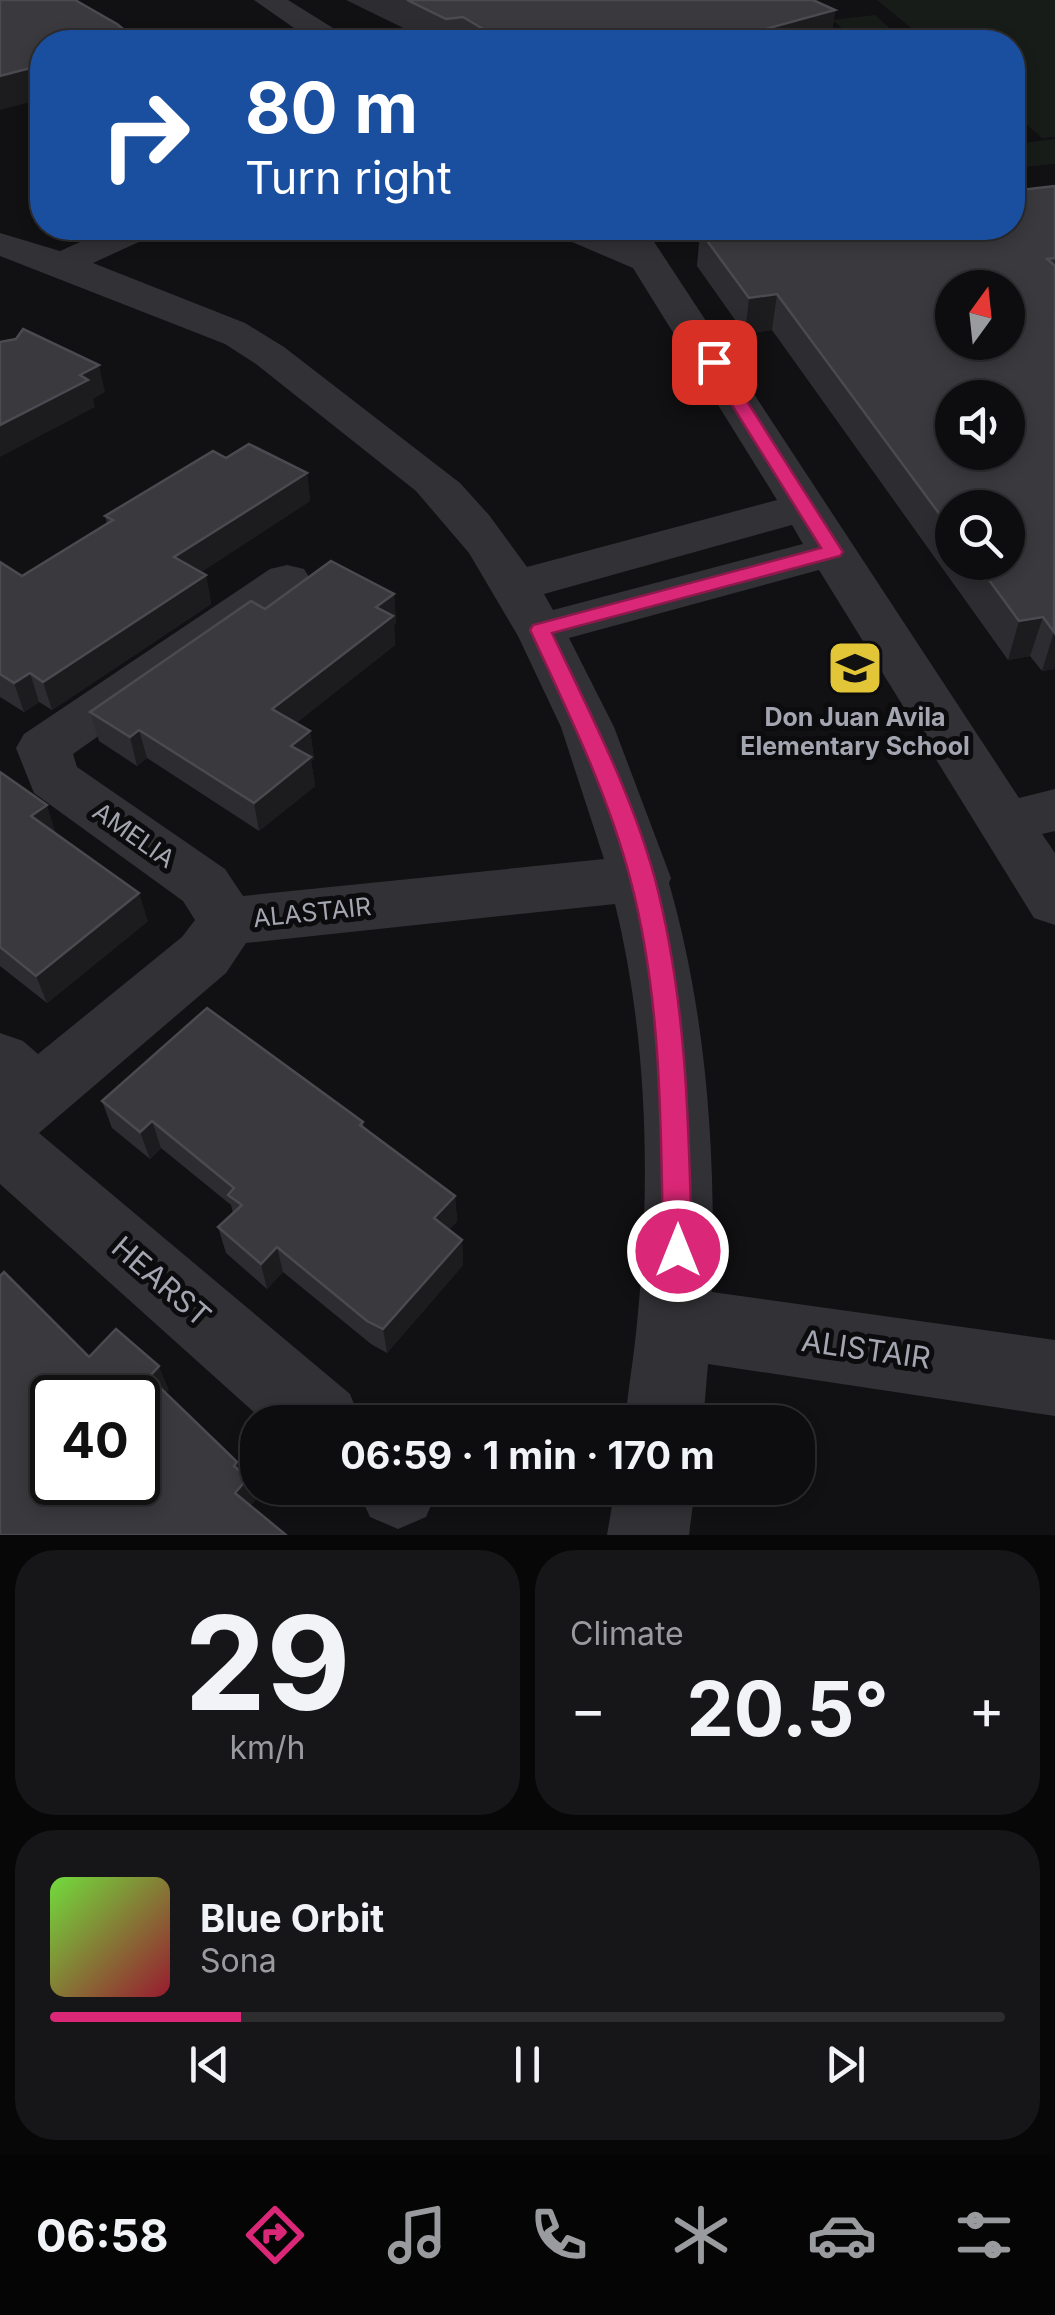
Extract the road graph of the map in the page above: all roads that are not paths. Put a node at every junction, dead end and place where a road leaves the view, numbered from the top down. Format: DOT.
graph roads {
  1 [pos="268,0"];
  2 [pos="317,30"];
  3 [pos="110,240"];
  4 [pos="0,244"];
  5 [pos="638,244"];
  6 [pos="81,246"];
  7 [pos="805,507"];
  8 [pos="833,552"];
  9 [pos="287,580"];
  10 [pos="528,608"];
  11 [pos="22,743"];
  12 [pos="1030,817"];
  13 [pos="642,878"];
  14 [pos="1055,902"];
  15 [pos="228,921"];
  16 [pos="9,1104"];
  17 [pos="678,1323"];
  18 [pos="1055,1378"];
  19 [pos="305,1405"];
  20 [pos="666,1405"];
  21 [pos="652,1505"];
  22 [pos="648,1535"];
  1 -- 2 [label="street"];
  3 -- 6 [label="street"];
  4 -- 6 [label="street"];
  5 -- 7 [label="street"];
  6 -- 10 [label="street"];
  7 -- 8 [label="street"];
  7 -- 10 [label="street"];
  8 -- 10 [label="street"];
  8 -- 12 [label="street"];
  9 -- 11 [label="street, AMELIA"];
  10 -- 13 [label="street"];
  11 -- 15 [label="street, AMELIA"];
  12 -- 14 [label="street"];
  13 -- 15 [label="street, ALASTAIR"];
  13 -- 17 [label="street"];
  15 -- 16 [label="street, ALASTAIR"];
  16 -- 19 [label="street, HEARST"];
  17 -- 18 [label="street, ALISTAIR"];
  17 -- 20 [label="street"];
  21 -- 22 [label="street"];
}
